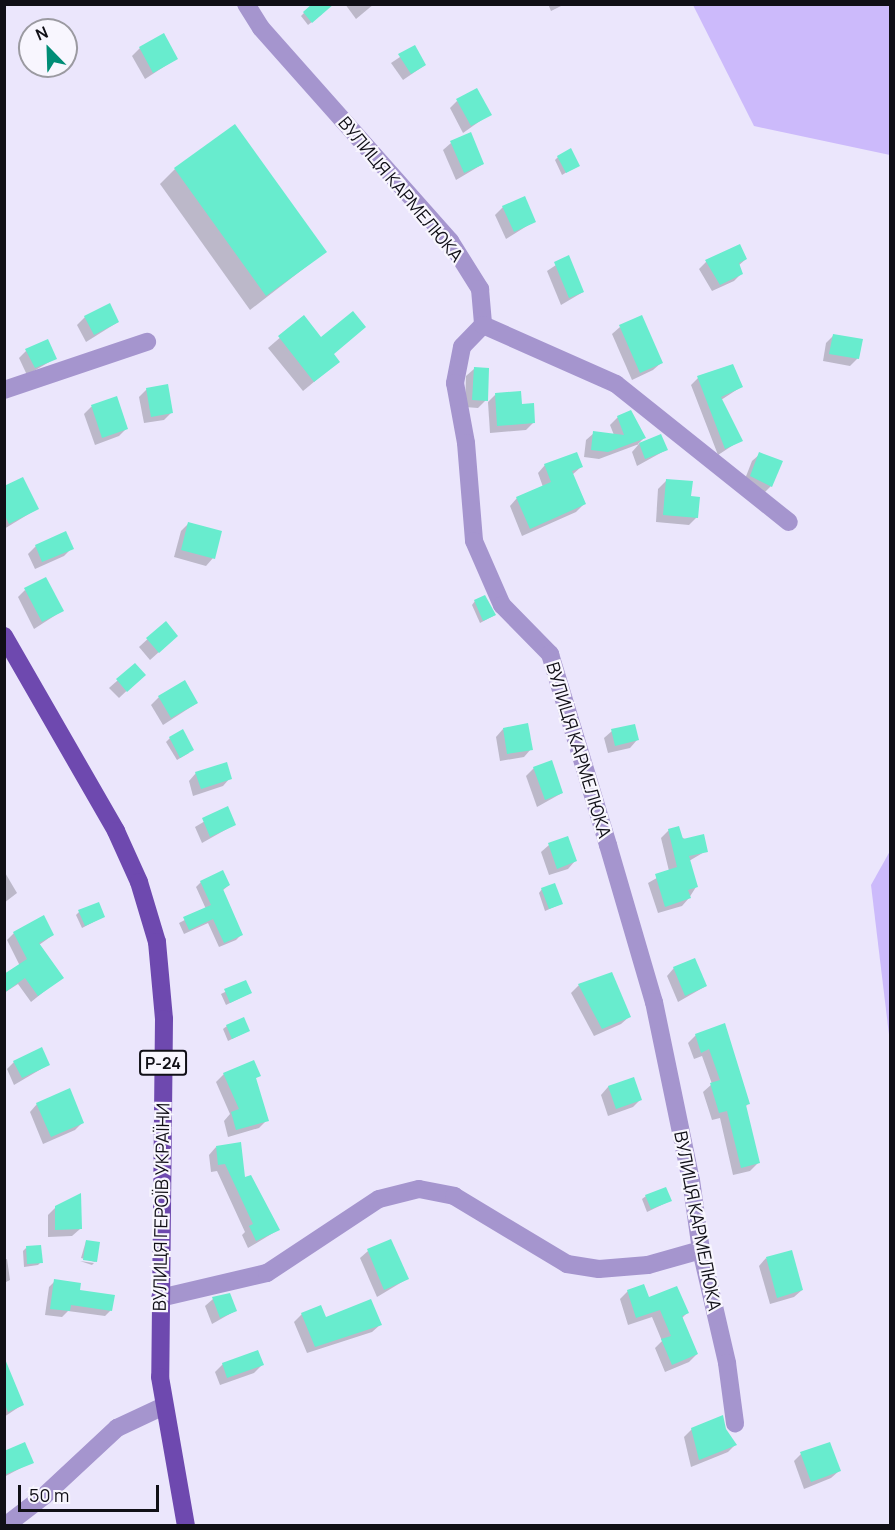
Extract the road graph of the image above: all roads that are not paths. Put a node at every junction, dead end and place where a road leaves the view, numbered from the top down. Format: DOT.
graph roads {
  1 [pos="246,4"];
  2 [pos="483,325"];
  3 [pos="147,342"];
  4 [pos="4,390"];
  5 [pos="789,522"];
  6 [pos="4,636"];
  7 [pos="701,1250"];
  8 [pos="160,1298"];
  9 [pos="164,1406"];
  10 [pos="735,1423"];
  11 [pos="5,1526"];
  12 [pos="186,1526"];
  1 -- 2 [label="street, ВУЛИЦЯ КАРМЕЛЮКА"];
  2 -- 5 [label="street"];
  2 -- 7 [label="street, ВУЛИЦЯ КАРМЕЛЮКА"];
  3 -- 4 [label="street"];
  6 -- 8 [label="main road, ВУЛИЦЯ ГЕРОЇВ УКРАЇНИ / Р-24"];
  7 -- 8 [label="street"];
  7 -- 10 [label="street, ВУЛИЦЯ КАРМЕЛЮКА"];
  8 -- 9 [label="main road, ВУЛИЦЯ ГЕРОЇВ УКРАЇНИ / Р-24"];
  9 -- 11 [label="street"];
  9 -- 12 [label="main road, ВУЛИЦЯ ГЕРОЇВ УКРАЇНИ / Р-24"];
}
